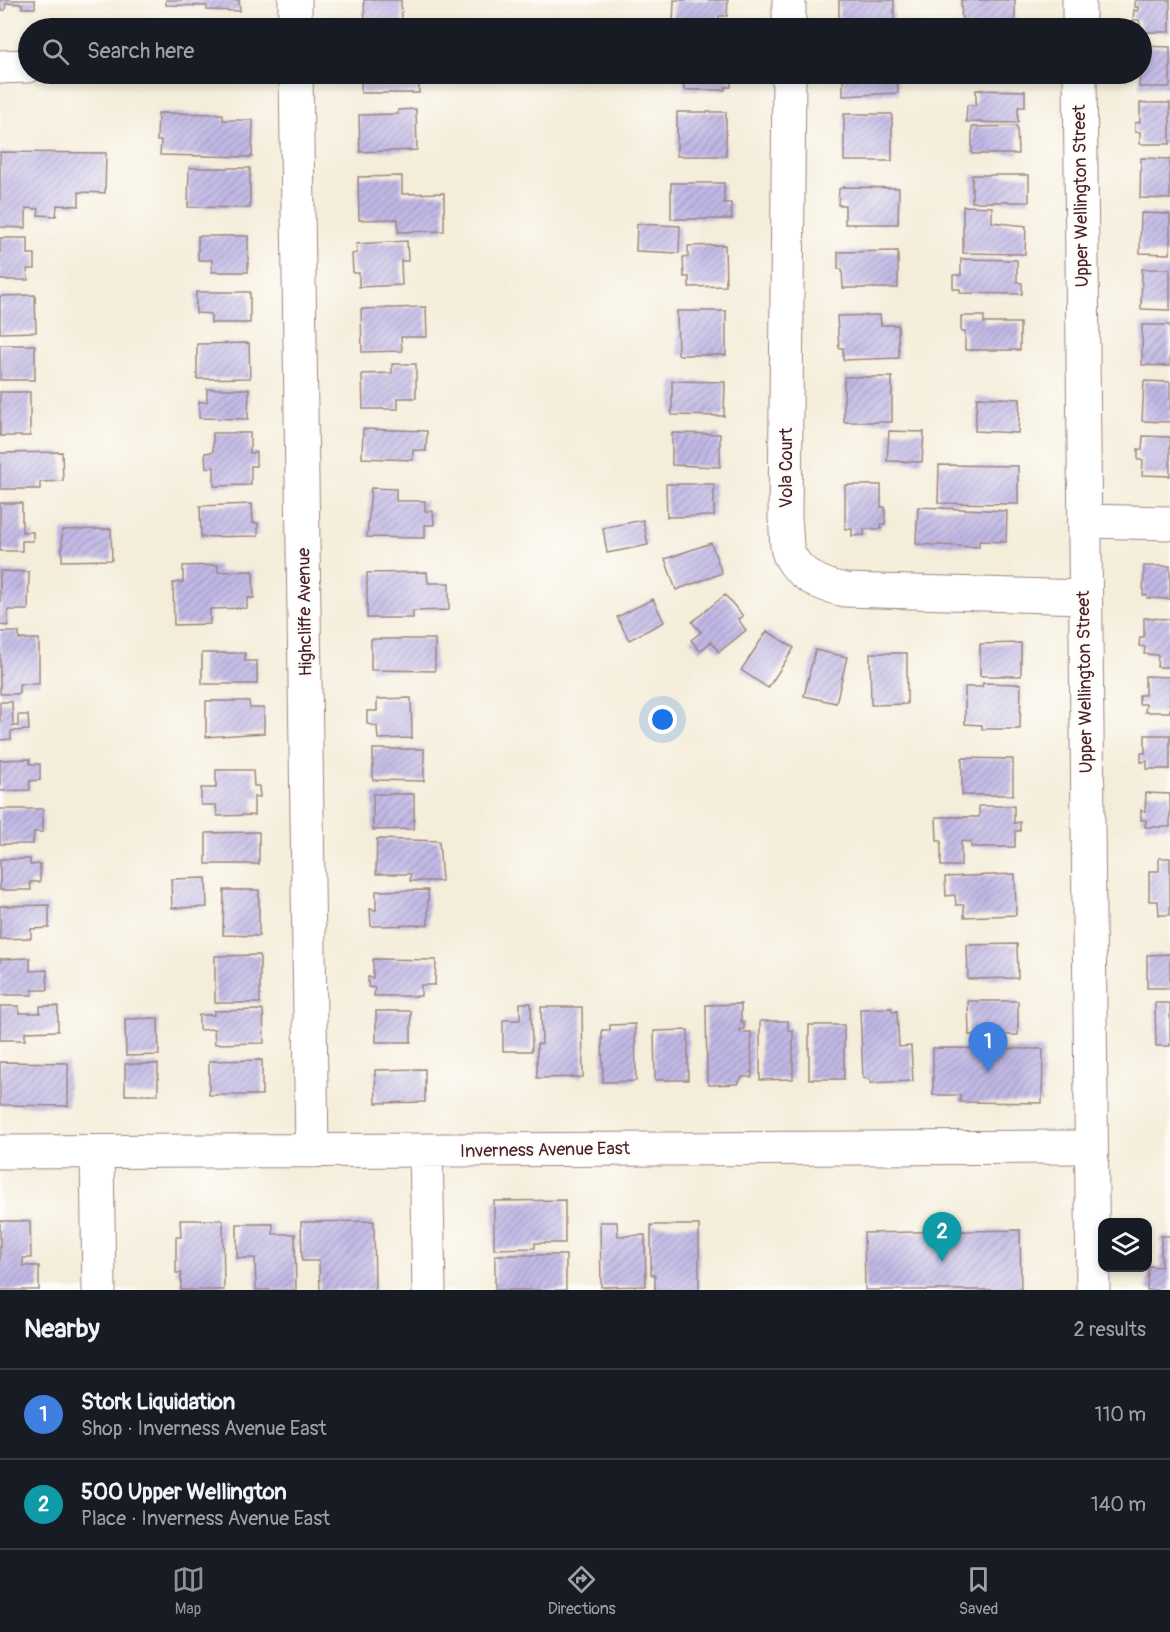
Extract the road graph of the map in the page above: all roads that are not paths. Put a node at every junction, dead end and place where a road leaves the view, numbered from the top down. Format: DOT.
graph roads {
  1 [pos="295,0"];
  2 [pos="789,0"];
  3 [pos="1079,0"];
  4 [pos="295,18"];
  5 [pos="789,18"];
  6 [pos="1079,18"];
  7 [pos="18,66"];
  8 [pos="0,67"];
  9 [pos="296,84"];
  10 [pos="789,84"];
  11 [pos="1080,84"];
  12 [pos="1085,521"];
  13 [pos="1170,523"];
  14 [pos="1083,597"];
  15 [pos="1090,1147"];
  16 [pos="312,1151"];
  17 [pos="426,1151"];
  18 [pos="0,1152"];
  19 [pos="97,1152"];
  20 [pos="99,1290"];
  21 [pos="429,1290"];
  22 [pos="1093,1290"];
  1 -- 4 [label="street"];
  2 -- 5 [label="street"];
  3 -- 6 [label="street"];
  7 -- 8 [label="street"];
  9 -- 16 [label="street, Highcliffe Avenue"];
  10 -- 14 [label="street, Vola Court"];
  11 -- 12 [label="street, Upper Wellington Street"];
  12 -- 13 [label="street"];
  12 -- 14 [label="street, Upper Wellington Street"];
  14 -- 15 [label="street, Upper Wellington Street"];
  15 -- 17 [label="street, Inverness Avenue East"];
  15 -- 22 [label="street, Upper Wellington Street"];
  16 -- 17 [label="street, Inverness Avenue East"];
  16 -- 19 [label="street, Inverness Avenue East"];
  17 -- 21 [label="street"];
  18 -- 19 [label="street, Inverness Avenue East"];
  19 -- 20 [label="street"];
}
